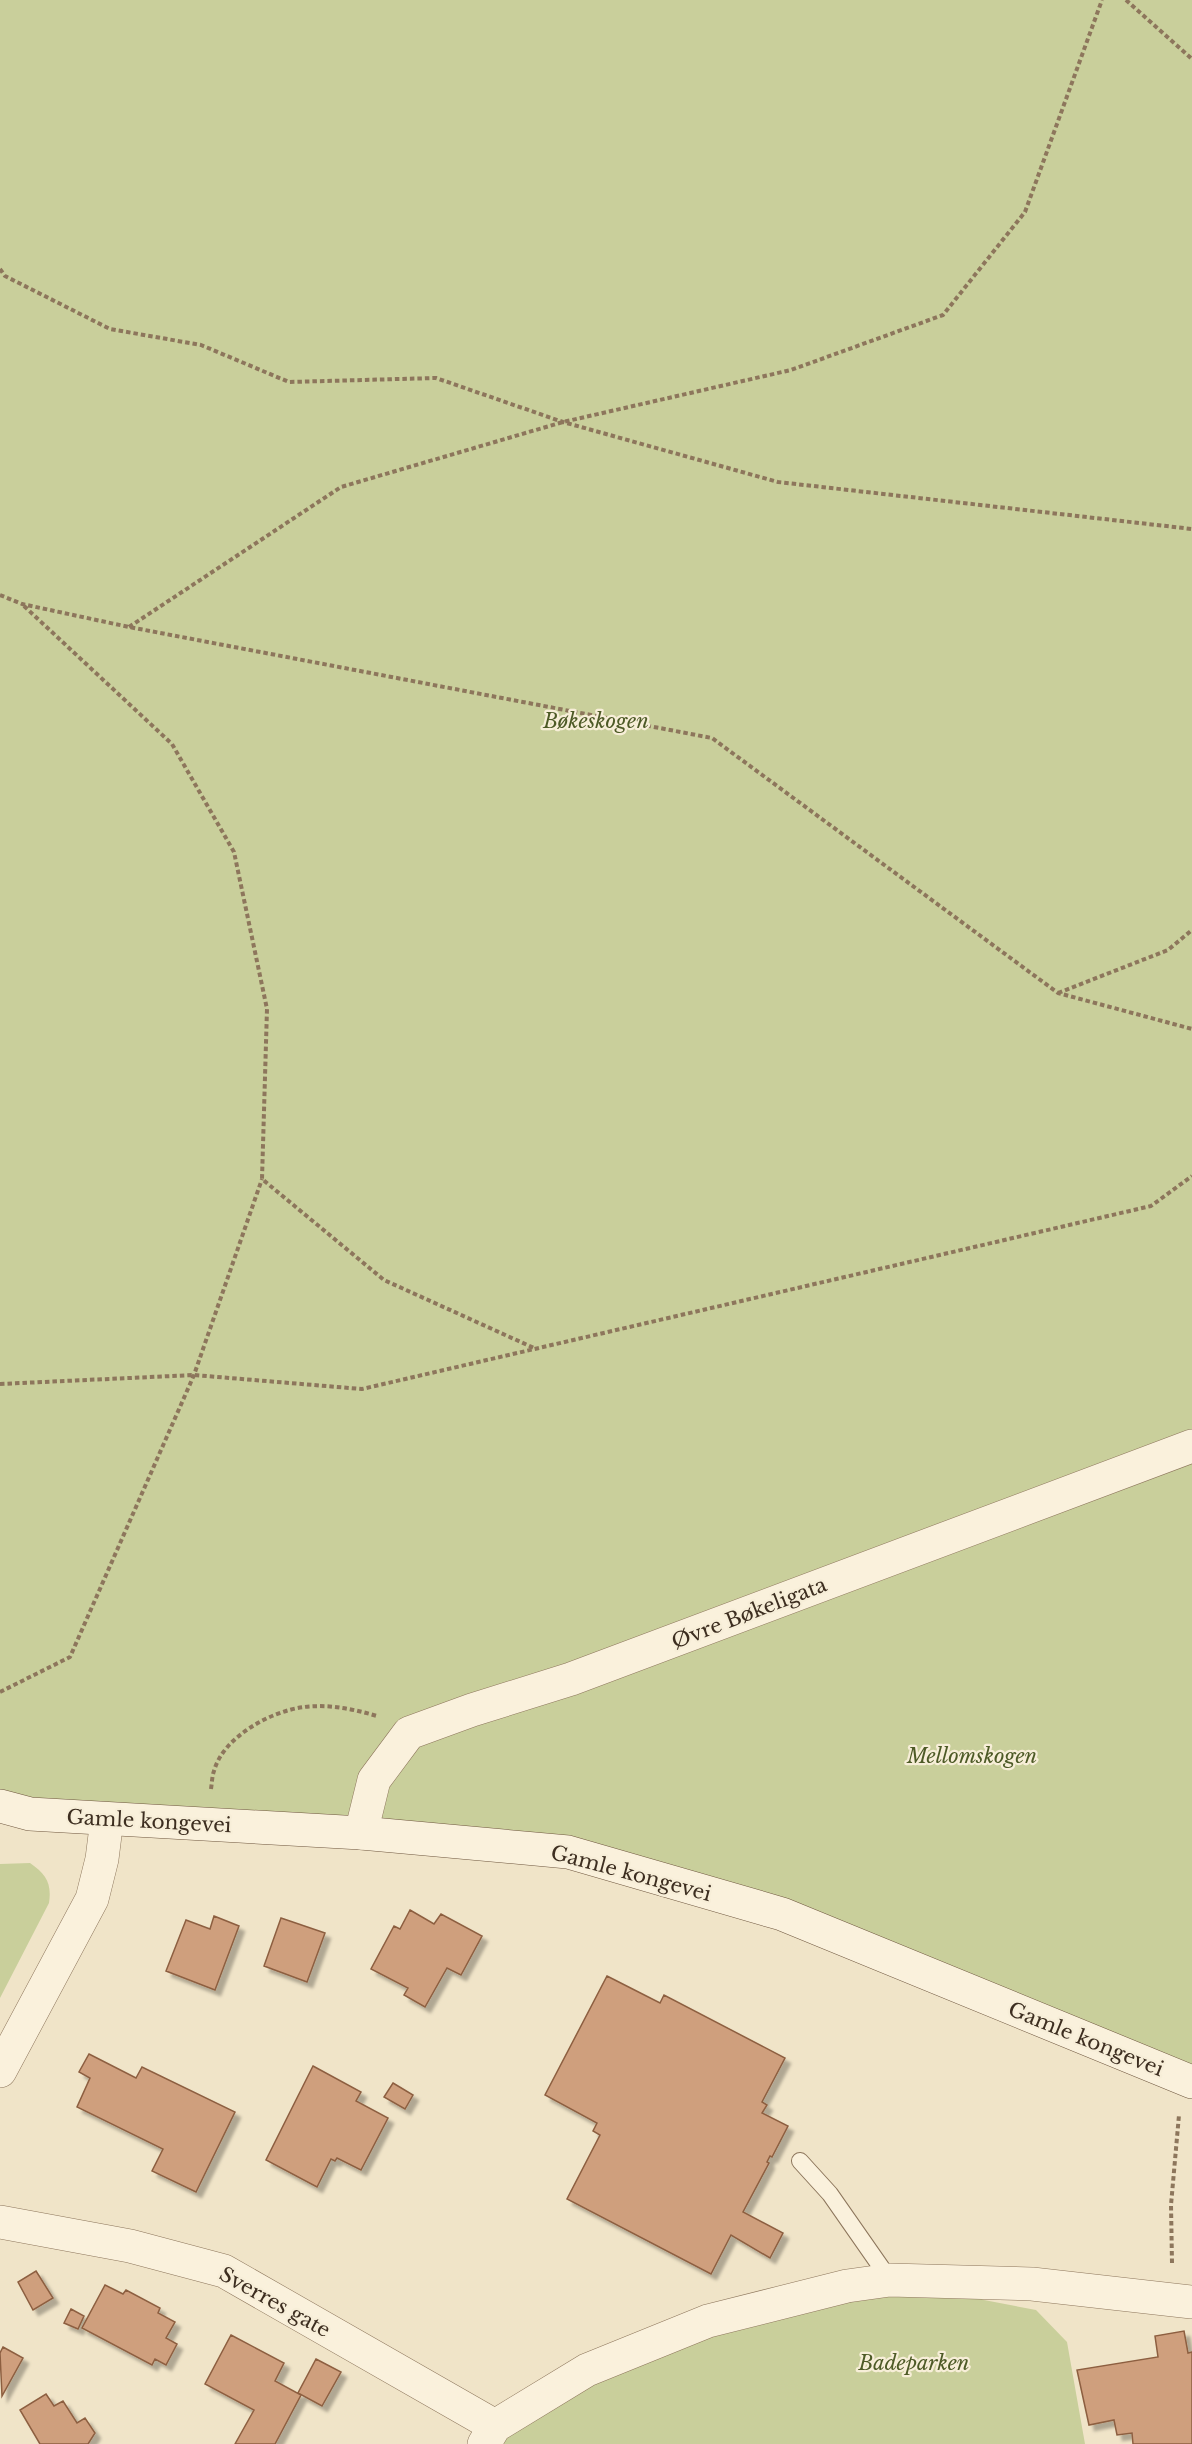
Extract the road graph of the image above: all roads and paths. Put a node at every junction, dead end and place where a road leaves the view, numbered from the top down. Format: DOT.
graph roads {
  1 [pos="1102,0"];
  2 [pos="1126,0"];
  3 [pos="1192,58"];
  4 [pos="0,269"];
  5 [pos="563,422"];
  6 [pos="1192,529"];
  7 [pos="0,595"];
  8 [pos="22,604"];
  9 [pos="129,627"];
  10 [pos="1192,930"];
  11 [pos="1058,993"];
  12 [pos="1192,1029"];
  13 [pos="1192,1176"];
  14 [pos="262,1179"];
  15 [pos="534,1348"];
  16 [pos="194,1376"];
  17 [pos="0,1384"];
  18 [pos="1192,1446"];
  19 [pos="0,1692"];
  20 [pos="378,1716"];
  21 [pos="210,1795"];
  22 [pos="0,1806"];
  23 [pos="108,1819"];
  24 [pos="362,1833"];
  25 [pos="0,2071"];
  26 [pos="1190,2082"];
  27 [pos="800,2161"];
  28 [pos="0,2222"];
  29 [pos="890,2280"];
  30 [pos="1182,2301"];
  31 [pos="490,2435"];
  1 -- 5 [label="path"];
  2 -- 3 [label="path"];
  4 -- 5 [label="path"];
  5 -- 6 [label="path"];
  5 -- 9 [label="path"];
  7 -- 8 [label="path"];
  8 -- 9 [label="path"];
  8 -- 14 [label="path"];
  9 -- 11 [label="path"];
  10 -- 11 [label="path"];
  11 -- 12 [label="path"];
  13 -- 15 [label="path"];
  14 -- 15 [label="path"];
  14 -- 16 [label="path"];
  15 -- 16 [label="path"];
  16 -- 17 [label="path"];
  16 -- 19 [label="path"];
  18 -- 24 [label="street, Øvre Bøkeligata"];
  20 -- 21 [label="path"];
  22 -- 23 [label="street, Gamle kongevei"];
  23 -- 24 [label="street, Gamle kongevei"];
  23 -- 25 [label="street"];
  24 -- 26 [label="street, Gamle kongevei"];
  26 -- 30 [label="path"];
  27 -- 29 [label="lane"];
  28 -- 31 [label="street, Sverres gate"];
  29 -- 30 [label="street"];
  29 -- 31 [label="street"];
}
